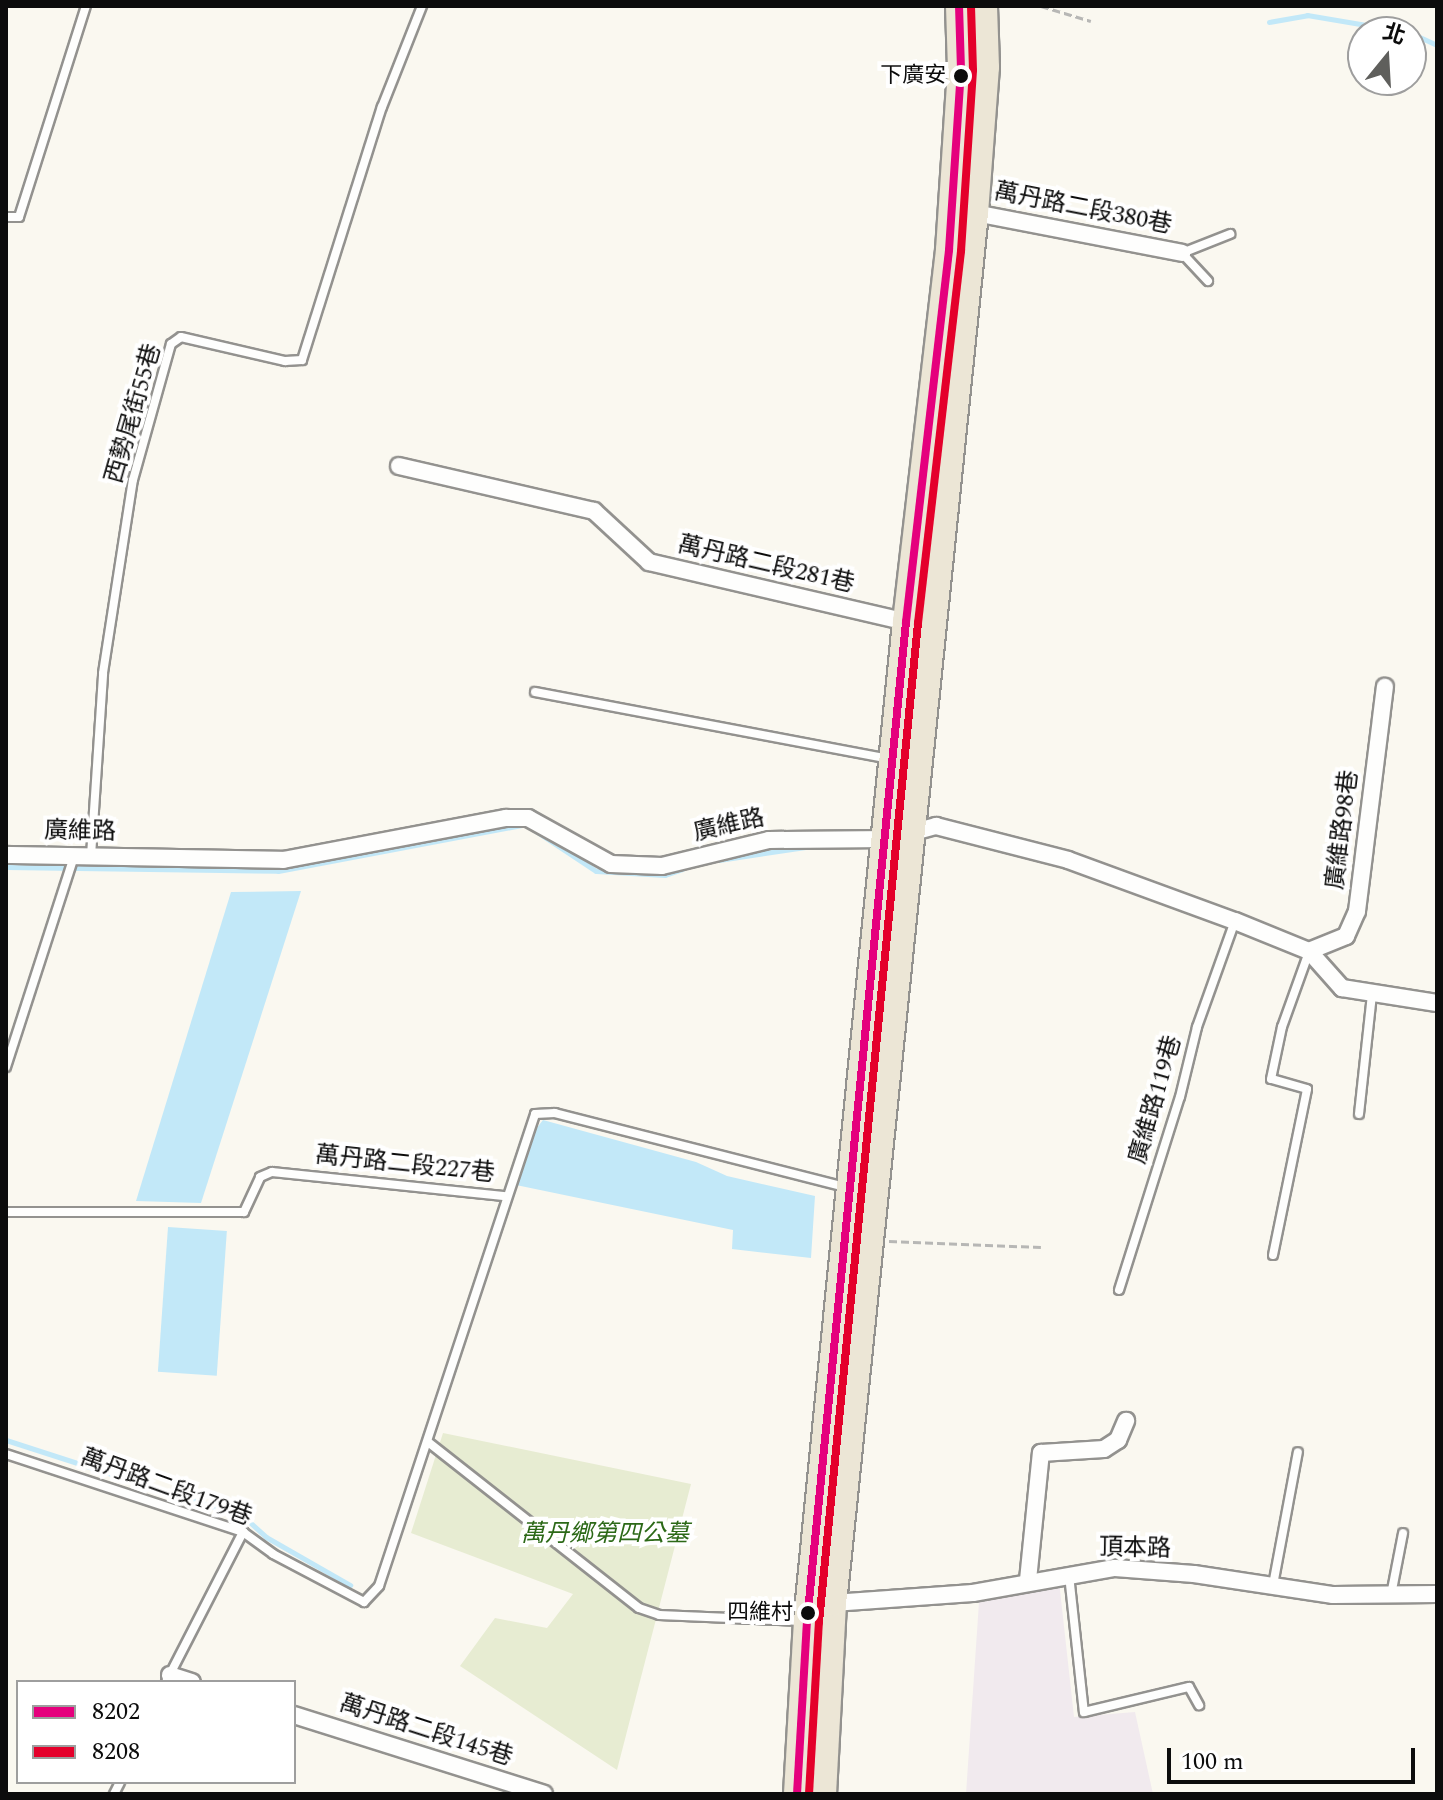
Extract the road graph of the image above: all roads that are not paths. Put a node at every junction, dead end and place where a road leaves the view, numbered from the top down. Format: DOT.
graph roads {
  1 [pos="86,6"];
  2 [pos="422,6"];
  3 [pos="959,6"];
  4 [pos="984,6"];
  5 [pos="963,212"];
  6 [pos="6,217"];
  7 [pos="1230,234"];
  8 [pos="1182,253"];
  9 [pos="1208,281"];
  10 [pos="399,466"];
  11 [pos="906,622"];
  12 [pos="1385,687"];
  13 [pos="535,692"];
  14 [pos="906,763"];
  15 [pos="901,834"];
  16 [pos="6,855"];
  17 [pos="83,856"];
  18 [pos="1235,921"];
  19 [pos="1309,951"];
  20 [pos="1372,995"];
  21 [pos="1437,1003"];
  22 [pos="6,1067"];
  23 [pos="1359,1114"];
  24 [pos="852,1188"];
  25 [pos="506,1196"];
  26 [pos="6,1212"];
  27 [pos="1273,1255"];
  28 [pos="1119,1290"];
  29 [pos="1126,1421"];
  30 [pos="428,1442"];
  31 [pos="1298,1452"];
  32 [pos="6,1454"];
  33 [pos="243,1532"];
  34 [pos="1403,1533"];
  35 [pos="1069,1575"];
  36 [pos="1028,1580"];
  37 [pos="1273,1586"];
  38 [pos="1437,1594"];
  39 [pos="1391,1595"];
  40 [pos="833,1603"];
  41 [pos="807,1621"];
  42 [pos="168,1678"];
  43 [pos="1199,1705"];
  44 [pos="296,1716"];
  45 [pos="544,1794"];
  46 [pos="797,1794"];
  47 [pos="823,1794"];
  1 -- 6 [label="lane"];
  2 -- 17 [label="lane, 西勢尾街55巷"];
  3 -- 5 [label="main road"];
  4 -- 5 [label="main road"];
  5 -- 8 [label="street, 萬丹路二段380巷"];
  5 -- 11 [label="main road"];
  5 -- 14 [label="main road"];
  7 -- 8 [label="lane"];
  8 -- 9 [label="lane"];
  10 -- 11 [label="street, 萬丹路二段281巷"];
  11 -- 14 [label="main road"];
  12 -- 19 [label="street, 廣維路98巷"];
  13 -- 14 [label="lane"];
  14 -- 15 [label="main road"];
  15 -- 17 [label="street, 廣維路"];
  15 -- 18 [label="street, 廣維路"];
  15 -- 24 [label="main road"];
  15 -- 40 [label="main road"];
  16 -- 17 [label="street, 廣維路"];
  17 -- 22 [label="lane"];
  18 -- 19 [label="street, 廣維路"];
  18 -- 28 [label="lane, 廣維路119巷"];
  19 -- 20 [label="street, 廣維路"];
  19 -- 27 [label="lane"];
  20 -- 21 [label="street, 廣維路"];
  20 -- 23 [label="lane"];
  24 -- 25 [label="lane, 萬丹路二段227巷"];
  24 -- 41 [label="main road"];
  25 -- 26 [label="lane, 萬丹路二段227巷"];
  25 -- 30 [label="lane, 萬丹路二段179巷"];
  29 -- 36 [label="street"];
  30 -- 33 [label="lane, 萬丹路二段179巷"];
  30 -- 41 [label="lane"];
  31 -- 37 [label="lane"];
  32 -- 33 [label="lane, 萬丹路二段179巷"];
  33 -- 42 [label="lane"];
  34 -- 39 [label="lane"];
  35 -- 36 [label="street, 頂本路"];
  35 -- 37 [label="street, 頂本路"];
  35 -- 43 [label="lane"];
  36 -- 40 [label="street, 頂本路"];
  37 -- 39 [label="street, 頂本路"];
  38 -- 39 [label="street, 頂本路"];
  40 -- 47 [label="main road"];
  41 -- 46 [label="main road"];
  44 -- 45 [label="street, 萬丹路二段145巷"];
}
